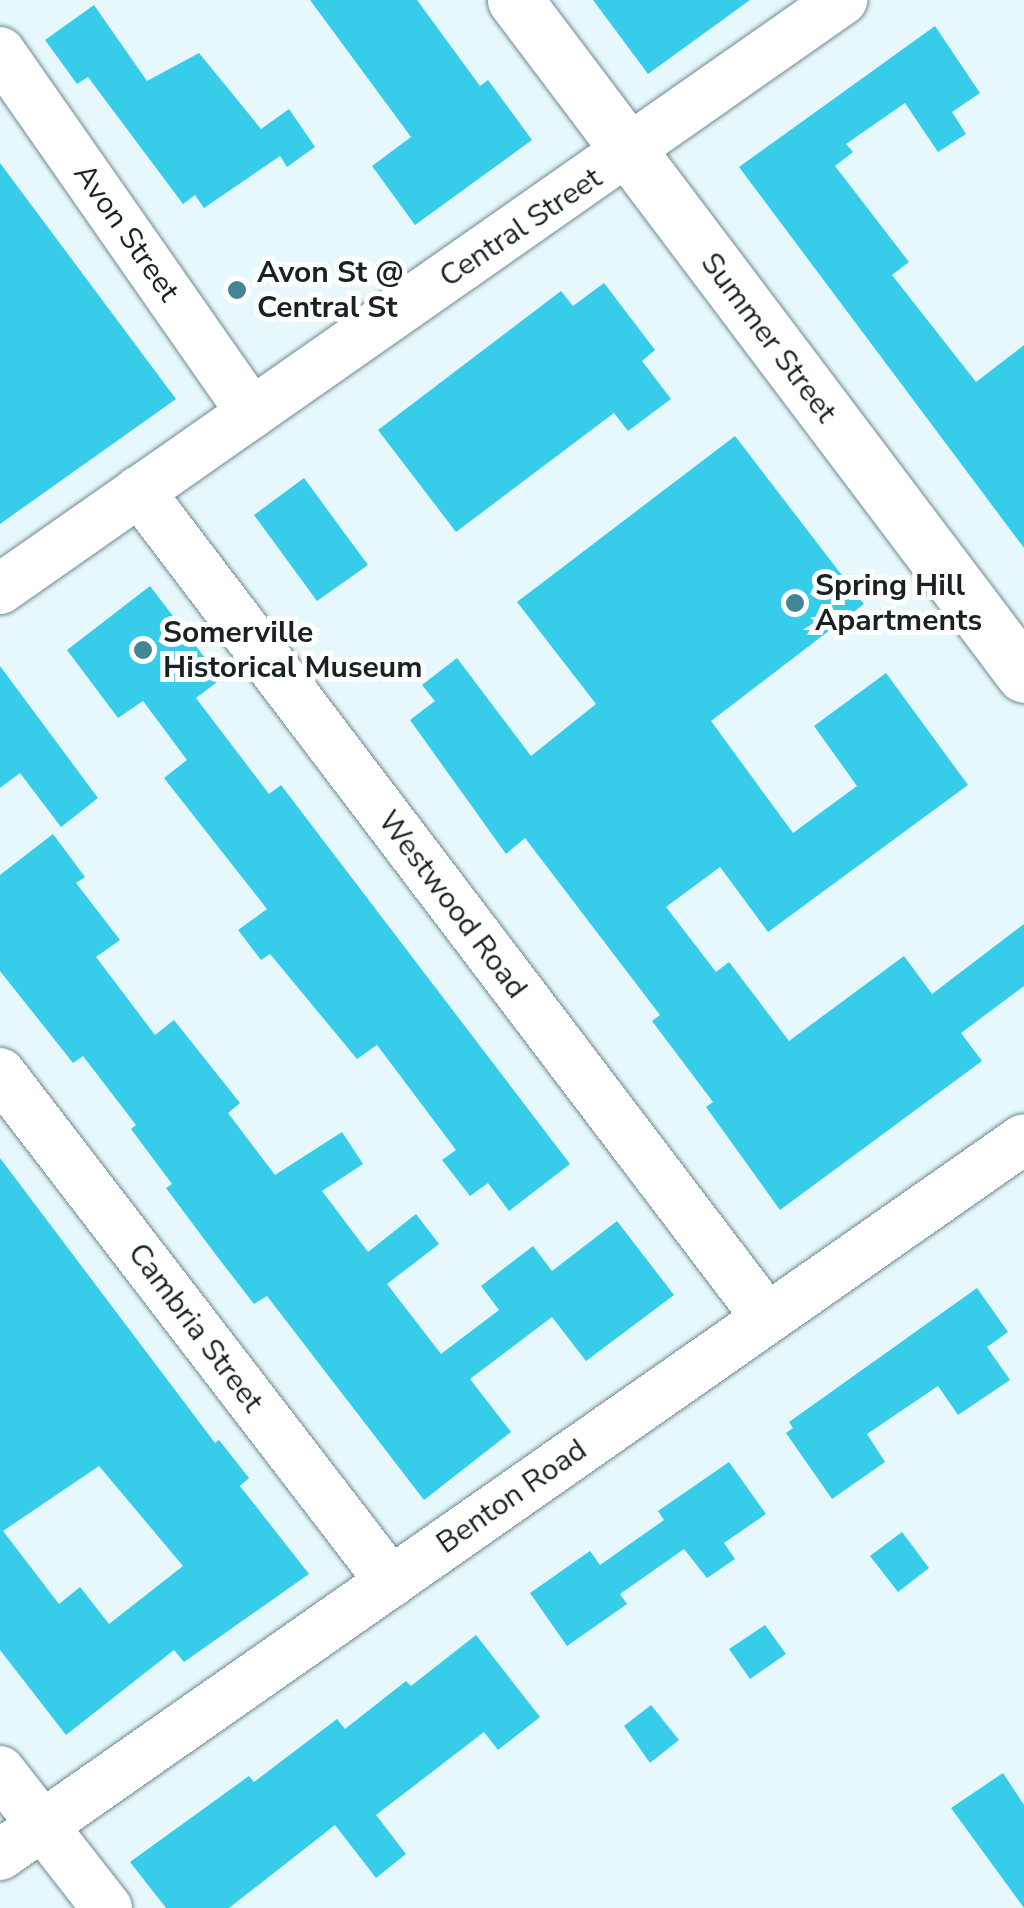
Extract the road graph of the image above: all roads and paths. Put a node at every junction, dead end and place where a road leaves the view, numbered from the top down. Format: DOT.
graph roads {
  1 [pos="514,0"];
  2 [pos="842,0"];
  3 [pos="0,52"];
  4 [pos="628,154"];
  5 [pos="252,412"];
  6 [pos="140,492"];
  7 [pos="0,589"];
  8 [pos="1024,675"];
  9 [pos="0,1073"];
  10 [pos="1024,1139"];
  11 [pos="767,1318"];
  12 [pos="391,1582"];
  13 [pos="0,1770"];
  14 [pos="43,1825"];
  15 [pos="0,1855"];
  16 [pos="107,1908"];
  1 -- 4 [label="main road, Summer Street"];
  2 -- 4 [label="street, Central Street"];
  3 -- 5 [label="street, Avon Street"];
  4 -- 5 [label="street, Central Street"];
  4 -- 8 [label="main road, Summer Street"];
  5 -- 6 [label="street, Central Street"];
  6 -- 7 [label="street, Central Street"];
  6 -- 11 [label="street, Westwood Road"];
  9 -- 12 [label="street, Cambria Street"];
  10 -- 11 [label="street, Benton Road"];
  11 -- 12 [label="street, Benton Road"];
  12 -- 14 [label="street, Benton Road"];
  13 -- 14 [label="street"];
  14 -- 15 [label="street, Benton Road"];
  14 -- 16 [label="street"];
}
